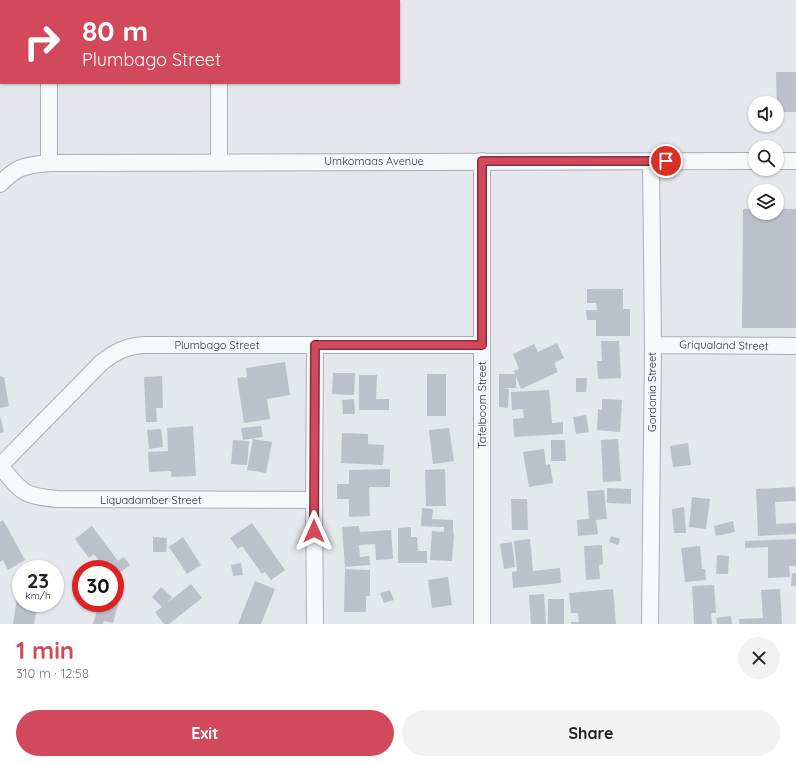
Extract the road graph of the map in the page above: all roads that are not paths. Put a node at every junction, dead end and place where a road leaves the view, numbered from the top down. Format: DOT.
graph roads {
  1 [pos="49,84"];
  2 [pos="219,84"];
  3 [pos="482,161"];
  4 [pos="651,161"];
  5 [pos="748,161"];
  6 [pos="784,161"];
  7 [pos="796,161"];
  8 [pos="219,162"];
  9 [pos="49,163"];
  10 [pos="0,184"];
  11 [pos="315,345"];
  12 [pos="482,345"];
  13 [pos="653,345"];
  14 [pos="796,346"];
  15 [pos="0,466"];
  16 [pos="314,500"];
  17 [pos="315,624"];
  18 [pos="482,624"];
  19 [pos="650,624"];
  1 -- 9 [label="street"];
  2 -- 8 [label="street"];
  3 -- 4 [label="street, Umkomaas Avenue"];
  3 -- 8 [label="street, Umkomaas Avenue"];
  3 -- 12 [label="street, Tafelboom Street"];
  4 -- 5 [label="street, Umkomaas Avenue"];
  4 -- 13 [label="street, Gordonia Street"];
  6 -- 7 [label="street"];
  8 -- 9 [label="street, Umkomaas Avenue"];
  9 -- 10 [label="street, Umkomaas Avenue"];
  11 -- 12 [label="street, Plumbago Street"];
  11 -- 15 [label="street, Plumbago Street"];
  11 -- 16 [label="street"];
  12 -- 18 [label="street, Tafelboom Street"];
  13 -- 14 [label="street, Griqualand Street"];
  13 -- 19 [label="street, Gordonia Street"];
  15 -- 16 [label="street, Liquadamber Street"];
  16 -- 17 [label="street"];
}
